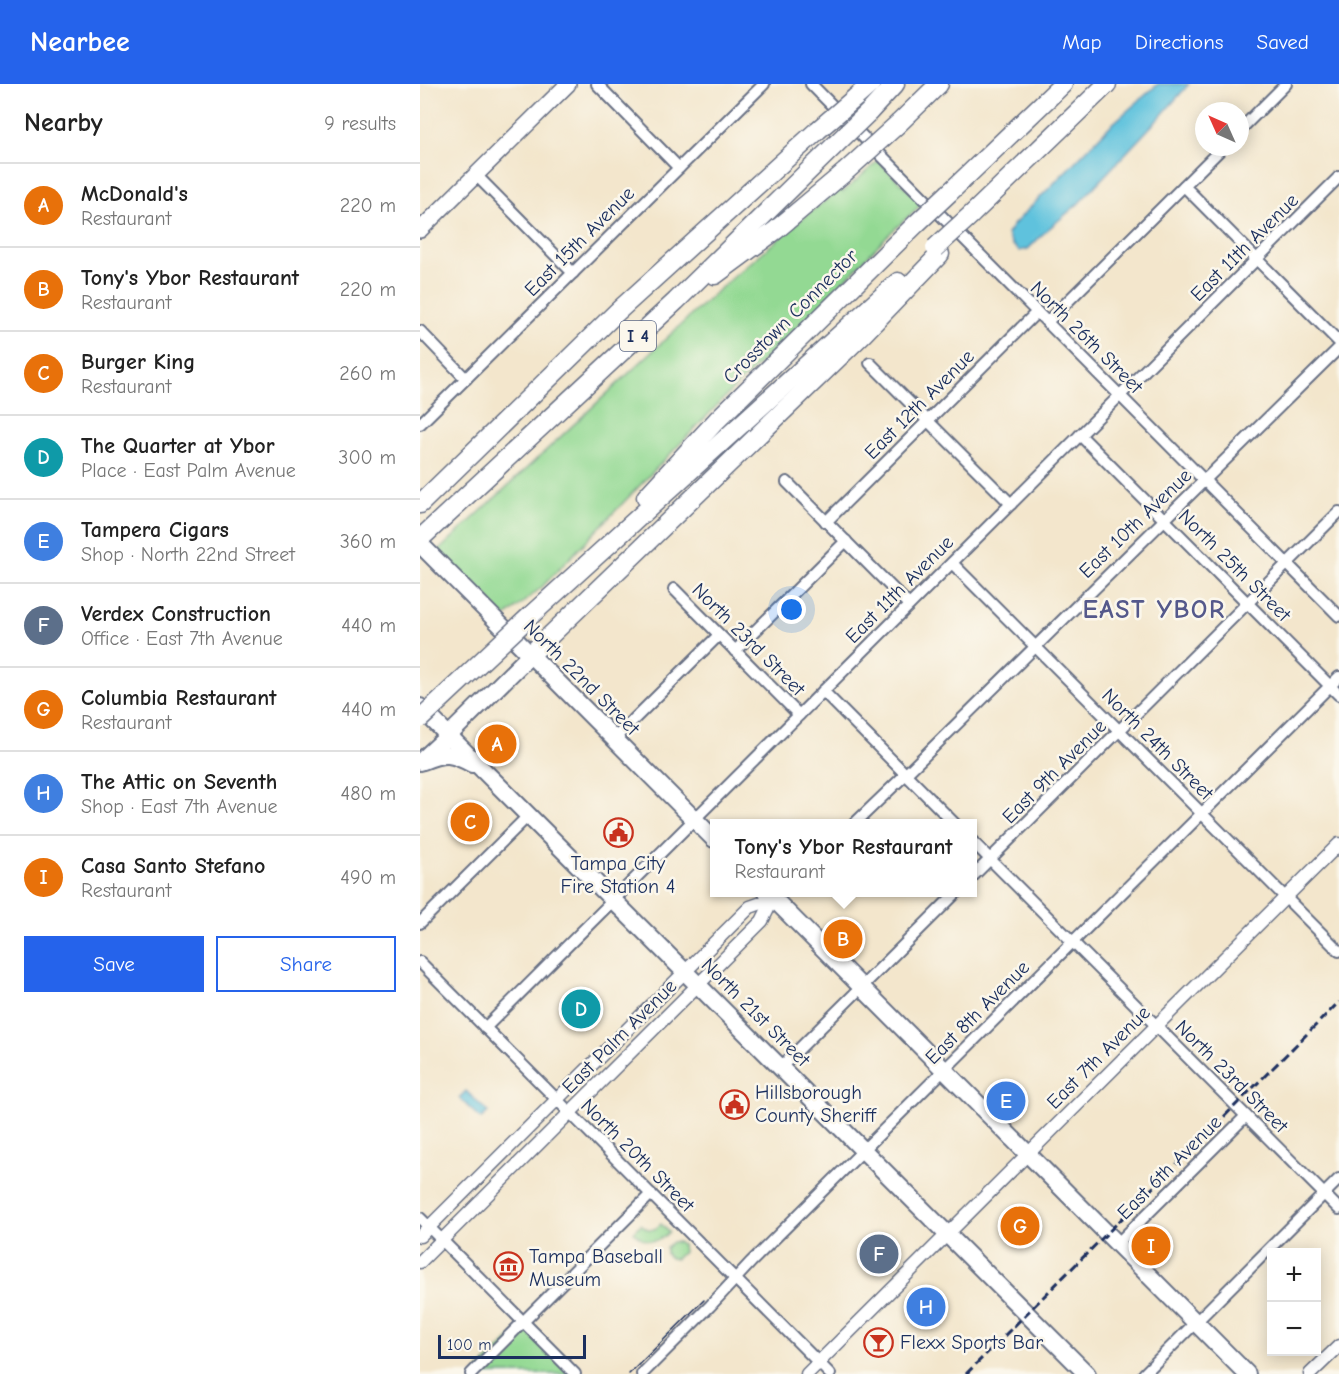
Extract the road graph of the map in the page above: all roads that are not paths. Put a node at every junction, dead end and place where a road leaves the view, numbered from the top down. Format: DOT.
graph roads {
  1 [pos="568,84"];
  2 [pos="597,84"];
  3 [pos="764,84"];
  4 [pos="811,84"];
  5 [pos="871,84"];
  6 [pos="895,84"];
  7 [pos="939,84"];
  8 [pos="1063,84"];
  9 [pos="1107,84"];
  10 [pos="1286,84"];
  11 [pos="1249,121"];
  12 [pos="1214,156"];
  13 [pos="679,168"];
  14 [pos="476,175"];
  15 [pos="1339,177"];
  16 [pos="1184,186"];
  17 [pos="421,228"];
  18 [pos="938,251"];
  19 [pos="1256,259"];
  20 [pos="573,273"];
  21 [pos="676,301"];
  22 [pos="1037,312"];
  23 [pos="1047,322"];
  24 [pos="420,331"];
  25 [pos="1339,342"];
  26 [pos="1339,348"];
  27 [pos="870,363"];
  28 [pos="466,379"];
  29 [pos="1120,395"];
  30 [pos="928,421"];
  31 [pos="420,424"];
  32 [pos="1080,435"];
  33 [pos="1204,480"];
  34 [pos="787,482"];
  35 [pos="420,504"];
  36 [pos="1011,504"];
  37 [pos="1339,512"];
  38 [pos="1164,519"];
  39 [pos="826,522"];
  40 [pos="420,539"];
  41 [pos="846,541"];
  42 [pos="420,544"];
  43 [pos="952,563"];
  44 [pos="1287,563"];
  45 [pos="674,589"];
  46 [pos="558,590"];
  47 [pos="1248,603"];
  48 [pos="909,605"];
  49 [pos="1339,616"];
  50 [pos="719,635"];
  51 [pos="1035,646"];
  52 [pos="735,651"];
  53 [pos="530,655"];
  54 [pos="1339,677"];
  55 [pos="1330,686"];
  56 [pos="823,691"];
  57 [pos="1339,694"];
  58 [pos="420,707"];
  59 [pos="799,715"];
  60 [pos="420,719"];
  61 [pos="1119,731"];
  62 [pos="448,736"];
  63 [pos="614,739"];
  64 [pos="420,762"];
  65 [pos="483,771"];
  66 [pos="906,774"];
  67 [pos="1202,814"];
  68 [pos="528,816"];
  69 [pos="694,819"];
  70 [pos="859,819"];
  71 [pos="950,819"];
  72 [pos="710,835"];
  73 [pos="1339,844"];
  74 [pos="977,846"];
  75 [pos="990,859"];
  76 [pos="977,872"];
  77 [pos="769,897"];
  78 [pos="772,897"];
  79 [pos="775,897"];
  80 [pos="952,897"];
  81 [pos="1286,898"];
  82 [pos="612,900"];
  83 [pos="420,923"];
  84 [pos="1073,942"];
  85 [pos="1339,951"];
  86 [pos="420,962"];
  87 [pos="686,971"];
  88 [pos="699,984"];
  89 [pos="861,987"];
  90 [pos="1157,1026"];
  91 [pos="485,1028"];
  92 [pos="781,1067"];
  93 [pos="944,1070"];
  94 [pos="557,1100"];
  95 [pos="570,1113"];
  96 [pos="1246,1116"];
  97 [pos="864,1150"];
  98 [pos="1028,1154"];
  99 [pos="1339,1179"];
  100 [pos="651,1194"];
  101 [pos="1324,1194"];
  102 [pos="1339,1209"];
  103 [pos="423,1227"];
  104 [pos="948,1234"];
  105 [pos="442,1240"];
  106 [pos="1117,1244"];
  107 [pos="420,1262"];
  108 [pos="735,1279"];
  109 [pos="523,1322"];
  110 [pos="1195,1323"];
  111 [pos="1339,1346"];
  112 [pos="819,1363"];
  113 [pos="471,1374"];
  114 [pos="575,1374"];
  115 [pos="642,1374"];
  116 [pos="807,1374"];
  117 [pos="830,1374"];
  118 [pos="1087,1374"];
  119 [pos="1144,1374"];
  120 [pos="1247,1374"];
  121 [pos="1310,1374"];
  1 -- 14 [label="main road"];
  2 -- 13 [label="street"];
  3 -- 13 [label="street, East 15th Avenue"];
  4 -- 22 [label="street, North 26th Street"];
  5 -- 35 [label="highway, bridge"];
  6 -- 21 [label="highway, I 4, bridge"];
  7 -- 21 [label="highway, bridge"];
  8 -- 46 [label="highway, Crosstown Connector, bridge"];
  9 -- 18 [label="highway, bridge"];
  10 -- 11 [label="street"];
  12 -- 16 [label="street"];
  13 -- 20 [label="street, East 15th Avenue"];
  14 -- 17 [label="main road"];
  14 -- 20 [label="street"];
  15 -- 19 [label="street, East 11th Avenue"];
  16 -- 19 [label="street"];
  16 -- 23 [label="street"];
  18 -- 46 [label="highway"];
  18 -- 53 [label="highway"];
  19 -- 25 [label="street"];
  19 -- 29 [label="street, East 11th Avenue"];
  20 -- 28 [label="street, East 15th Avenue"];
  21 -- 40 [label="highway, I 4"];
  22 -- 23 [label="street, North 26th Street"];
  22 -- 30 [label="street, East 12th Avenue"];
  23 -- 29 [label="street, North 26th Street"];
  24 -- 28 [label="street"];
  26 -- 33 [label="street, East 10th Avenue"];
  27 -- 30 [label="street"];
  28 -- 31 [label="street, East 15th Avenue"];
  29 -- 32 [label="street, East 11th Avenue"];
  29 -- 33 [label="street, North 26th Street"];
  30 -- 36 [label="street"];
  30 -- 39 [label="street, East 12th Avenue"];
  32 -- 36 [label="street, East 11th Avenue"];
  32 -- 38 [label="street, North 25th Street"];
  33 -- 38 [label="street, East 10th Avenue"];
  33 -- 44 [label="street, North 26th Street"];
  34 -- 39 [label="street"];
  36 -- 43 [label="street, East 11th Avenue"];
  37 -- 44 [label="street, East 9th Avenue"];
  38 -- 47 [label="street, North 25th Street"];
  38 -- 51 [label="street, East 10th Avenue"];
  39 -- 41 [label="street"];
  41 -- 48 [label="street"];
  41 -- 52 [label="street"];
  42 -- 53 [label="main road, North 22nd Street"];
  43 -- 48 [label="street, East 11th Avenue"];
  43 -- 51 [label="street, North 24th Street"];
  44 -- 47 [label="street, East 9th Avenue"];
  44 -- 49 [label="street, North 26th Street"];
  45 -- 50 [label="street, North 23rd Street"];
  46 -- 60 [label="highway, bridge"];
  47 -- 55 [label="street, North 25th Street"];
  47 -- 61 [label="street, East 9th Avenue"];
  48 -- 56 [label="street, East 11th Avenue"];
  50 -- 52 [label="street, North 23rd Street"];
  50 -- 63 [label="street"];
  51 -- 61 [label="street, North 24th Street"];
  51 -- 66 [label="street, East 10th Avenue"];
  52 -- 59 [label="street, North 23rd Street"];
  53 -- 62 [label="main road"];
  53 -- 63 [label="main road, North 22nd Street"];
  54 -- 55 [label="street, East 8th Avenue"];
  55 -- 57 [label="street, North 25th Street"];
  55 -- 67 [label="street, East 8th Avenue"];
  56 -- 59 [label="street, East 11th Avenue"];
  56 -- 66 [label="street, North 23rd Street"];
  58 -- 62 [label="main road, North 21st Street"];
  59 -- 69 [label="street, East 11th Avenue"];
  61 -- 67 [label="street, North 24th Street"];
  61 -- 75 [label="street, East 9th Avenue"];
  62 -- 64 [label="main road"];
  62 -- 65 [label="main road, North 21st Street"];
  63 -- 69 [label="main road, North 22nd Street"];
  64 -- 65 [label="main road"];
  65 -- 68 [label="main road, North 21st Street"];
  66 -- 70 [label="street, East 10th Avenue"];
  66 -- 71 [label="street, North 23rd Street"];
  67 -- 81 [label="street, North 24th Street"];
  67 -- 84 [label="street, East 8th Avenue"];
  68 -- 82 [label="main road, North 21st Street"];
  68 -- 83 [label="street"];
  69 -- 72 [label="main road, North 22nd Street"];
  69 -- 82 [label="street, East 11th Avenue"];
  73 -- 81 [label="street, East 7th Avenue"];
  74 -- 75 [label="street, North 23rd Street"];
  75 -- 76 [label="street, East 9th Avenue"];
  75 -- 84 [label="street, North 23rd Street"];
  77 -- 87 [label="street, East Palm Avenue"];
  78 -- 88 [label="street, East Palm Avenue"];
  79 -- 89 [label="main road"];
  80 -- 89 [label="street"];
  81 -- 85 [label="street, North 24th Street"];
  81 -- 90 [label="street, East 7th Avenue"];
  82 -- 87 [label="main road, North 21st Street"];
  82 -- 91 [label="street, East 11th Avenue"];
  84 -- 90 [label="street, North 23rd Street"];
  84 -- 93 [label="street, East 8th Avenue"];
  86 -- 91 [label="street, North 20th Street"];
  87 -- 88 [label="main road, North 21st Street"];
  87 -- 94 [label="street, East Palm Avenue"];
  88 -- 92 [label="main road, North 21st Street"];
  88 -- 95 [label="street, East Palm Avenue"];
  89 -- 92 [label="street"];
  89 -- 93 [label="main road"];
  90 -- 96 [label="street, North 23rd Street"];
  90 -- 98 [label="street, East 7th Avenue"];
  91 -- 94 [label="street, North 20th Street"];
  92 -- 97 [label="main road, North 21st Street"];
  93 -- 97 [label="street, East 8th Avenue"];
  93 -- 98 [label="main road"];
  94 -- 95 [label="street, North 20th Street"];
  94 -- 103 [label="street, East Palm Avenue"];
  95 -- 100 [label="street, North 20th Street"];
  95 -- 105 [label="street, East Palm Avenue"];
  96 -- 101 [label="street, North 23rd Street"];
  96 -- 106 [label="street, East 6th Avenue"];
  97 -- 104 [label="main road, North 21st Street"];
  97 -- 108 [label="street, East 8th Avenue"];
  98 -- 104 [label="street, East 7th Avenue"];
  98 -- 106 [label="main road"];
  99 -- 101 [label="street"];
  100 -- 108 [label="street, North 20th Street"];
  100 -- 109 [label="street"];
  101 -- 102 [label="street, North 23rd Street"];
  101 -- 110 [label="street"];
  103 -- 105 [label="street"];
  104 -- 112 [label="street, East 7th Avenue"];
  104 -- 118 [label="main road, North 21st Street"];
  105 -- 107 [label="street, East Palm Avenue"];
  105 -- 109 [label="street"];
  106 -- 110 [label="main road"];
  108 -- 112 [label="street, North 20th Street"];
  108 -- 115 [label="street, East 8th Avenue"];
  109 -- 113 [label="street"];
  109 -- 114 [label="street"];
  110 -- 119 [label="street"];
  110 -- 120 [label="main road"];
  111 -- 121 [label="street"];
  112 -- 116 [label="street, East 7th Avenue"];
  112 -- 117 [label="street, North 20th Street"];
}
